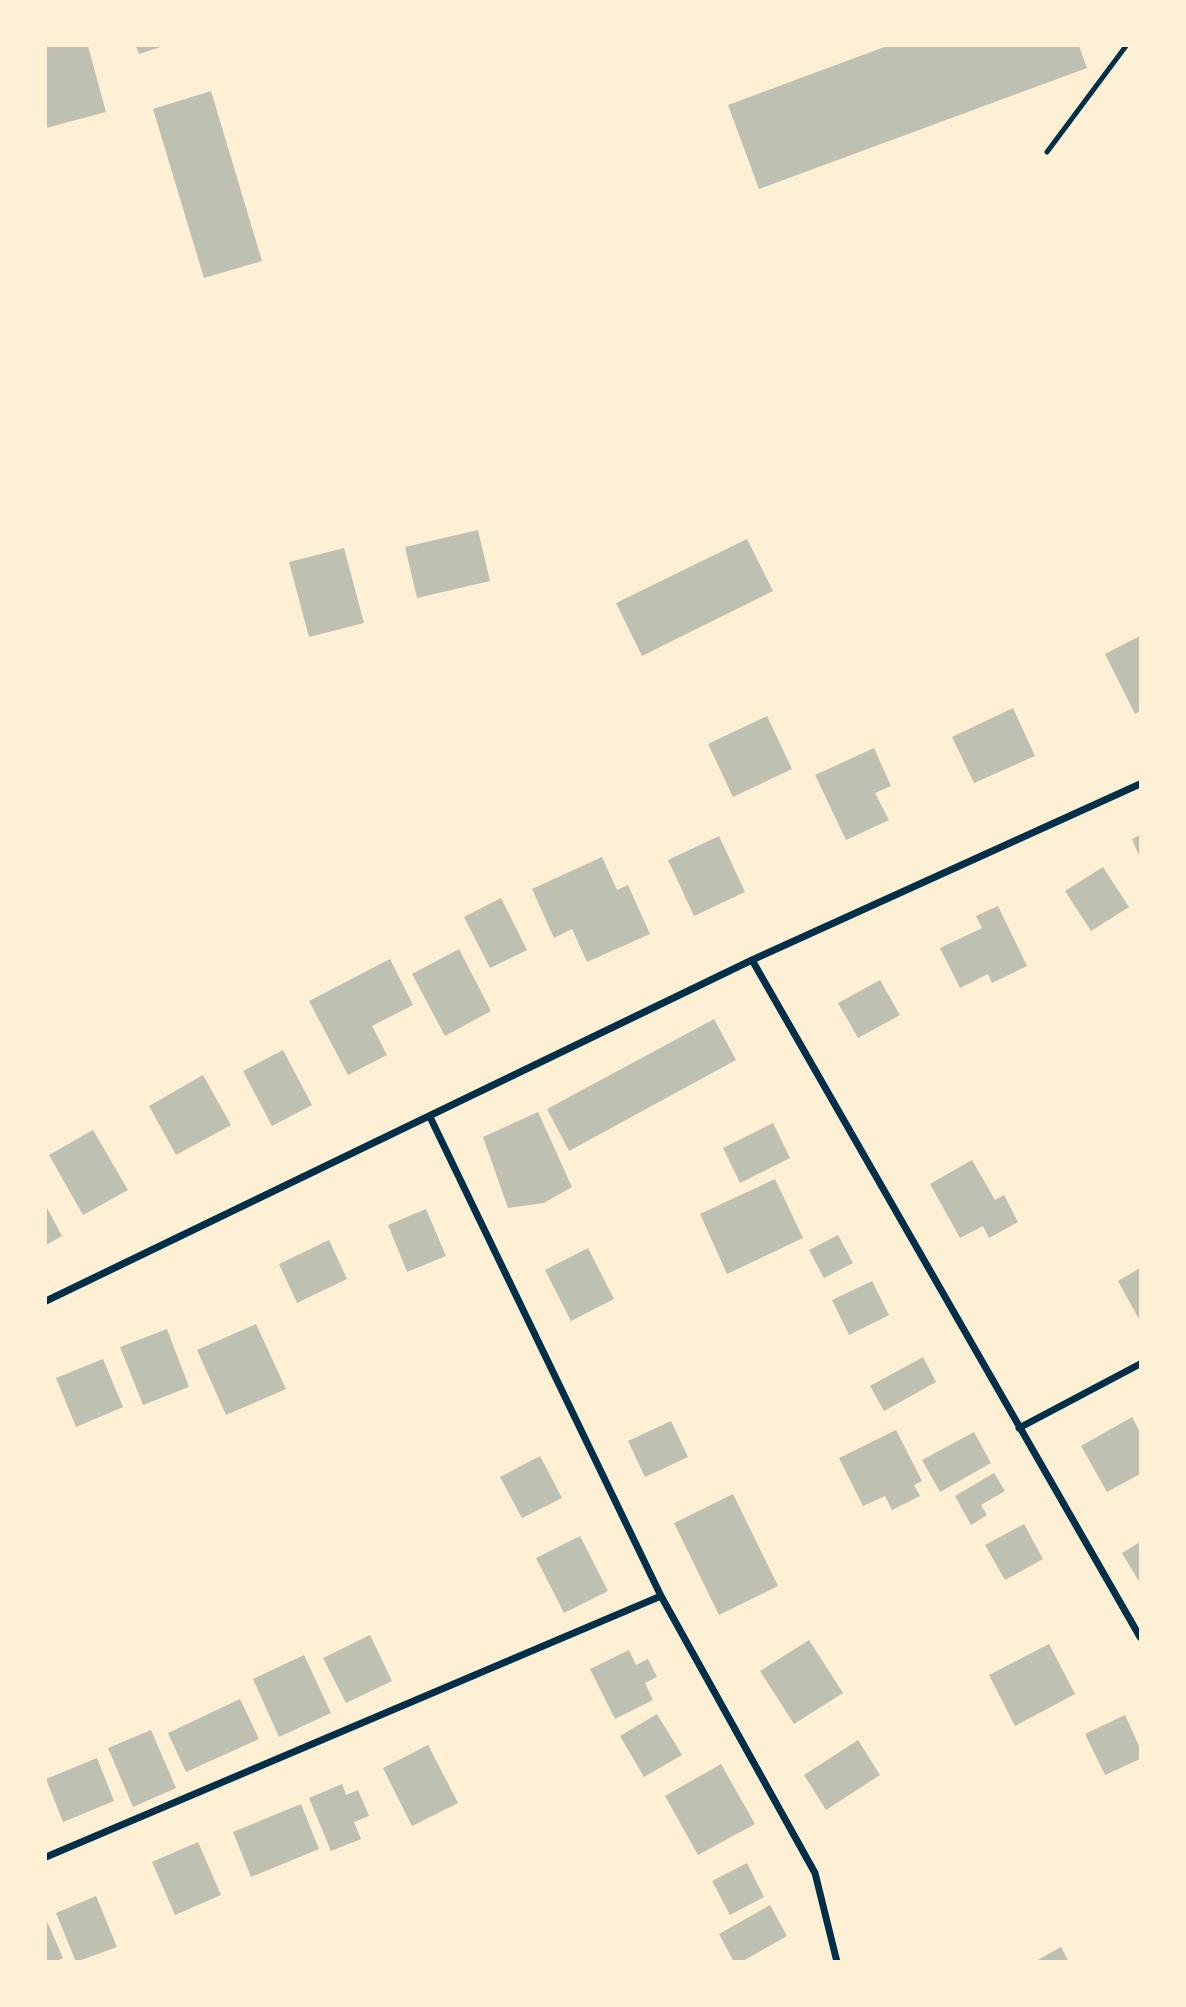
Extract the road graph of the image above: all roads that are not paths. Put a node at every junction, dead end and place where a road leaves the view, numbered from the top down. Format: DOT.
graph roads {
  1 [pos="1126,46"];
  2 [pos="1047,152"];
  3 [pos="1140,784"];
  4 [pos="752,960"];
  5 [pos="430,1117"];
  6 [pos="46,1301"];
  7 [pos="1140,1364"];
  8 [pos="1018,1428"];
  9 [pos="661,1596"];
  10 [pos="1140,1637"];
  11 [pos="46,1857"];
  12 [pos="837,1962"];
  1 -- 2 [label="lane"];
  3 -- 4 [label="street"];
  4 -- 5 [label="street"];
  4 -- 8 [label="street"];
  5 -- 6 [label="street"];
  5 -- 9 [label="street"];
  7 -- 8 [label="street"];
  8 -- 10 [label="street"];
  9 -- 11 [label="street"];
  9 -- 12 [label="street"];
}
